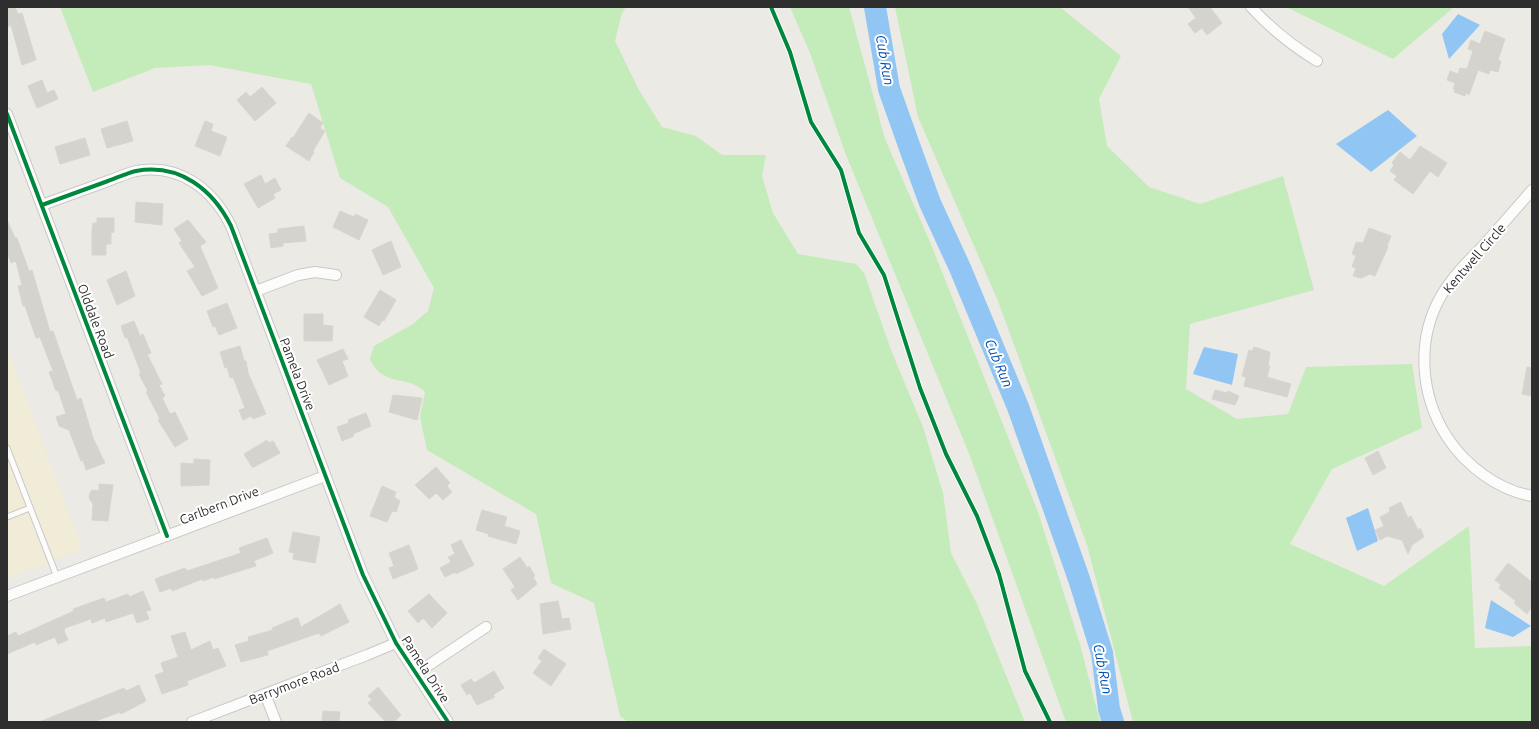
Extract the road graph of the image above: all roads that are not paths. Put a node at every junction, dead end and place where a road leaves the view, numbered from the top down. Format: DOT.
graph roads {
  1 [pos="1251,7"];
  2 [pos="1317,61"];
  3 [pos="7,114"];
  4 [pos="1532,190"];
  5 [pos="42,205"];
  6 [pos="336,275"];
  7 [pos="256,291"];
  8 [pos="7,448"];
  9 [pos="325,476"];
  10 [pos="1532,496"];
  11 [pos="30,508"];
  12 [pos="7,517"];
  13 [pos="167,536"];
  14 [pos="56,577"];
  15 [pos="7,596"];
  16 [pos="486,628"];
  17 [pos="396,643"];
  18 [pos="417,673"];
  19 [pos="265,694"];
  20 [pos="192,722"];
  21 [pos="276,722"];
  22 [pos="448,722"];
  1 -- 2 [label="street"];
  3 -- 5 [label="street, Olddale Road"];
  4 -- 10 [label="street, Kentwell Circle"];
  5 -- 7 [label="street, Pamela Drive"];
  5 -- 13 [label="street, Olddale Road"];
  6 -- 7 [label="street"];
  7 -- 9 [label="street, Pamela Drive"];
  8 -- 11 [label="lane"];
  9 -- 13 [label="street, Carlbern Drive"];
  9 -- 17 [label="street, Pamela Drive"];
  11 -- 12 [label="lane"];
  11 -- 14 [label="lane"];
  13 -- 14 [label="street, Carlbern Drive"];
  14 -- 15 [label="street, Carlbern Drive"];
  16 -- 18 [label="street"];
  17 -- 18 [label="street, Pamela Drive"];
  17 -- 19 [label="street, Barrymore Road"];
  18 -- 22 [label="street, Pamela Drive"];
  19 -- 20 [label="street, Barrymore Road"];
  19 -- 21 [label="street"];
}
